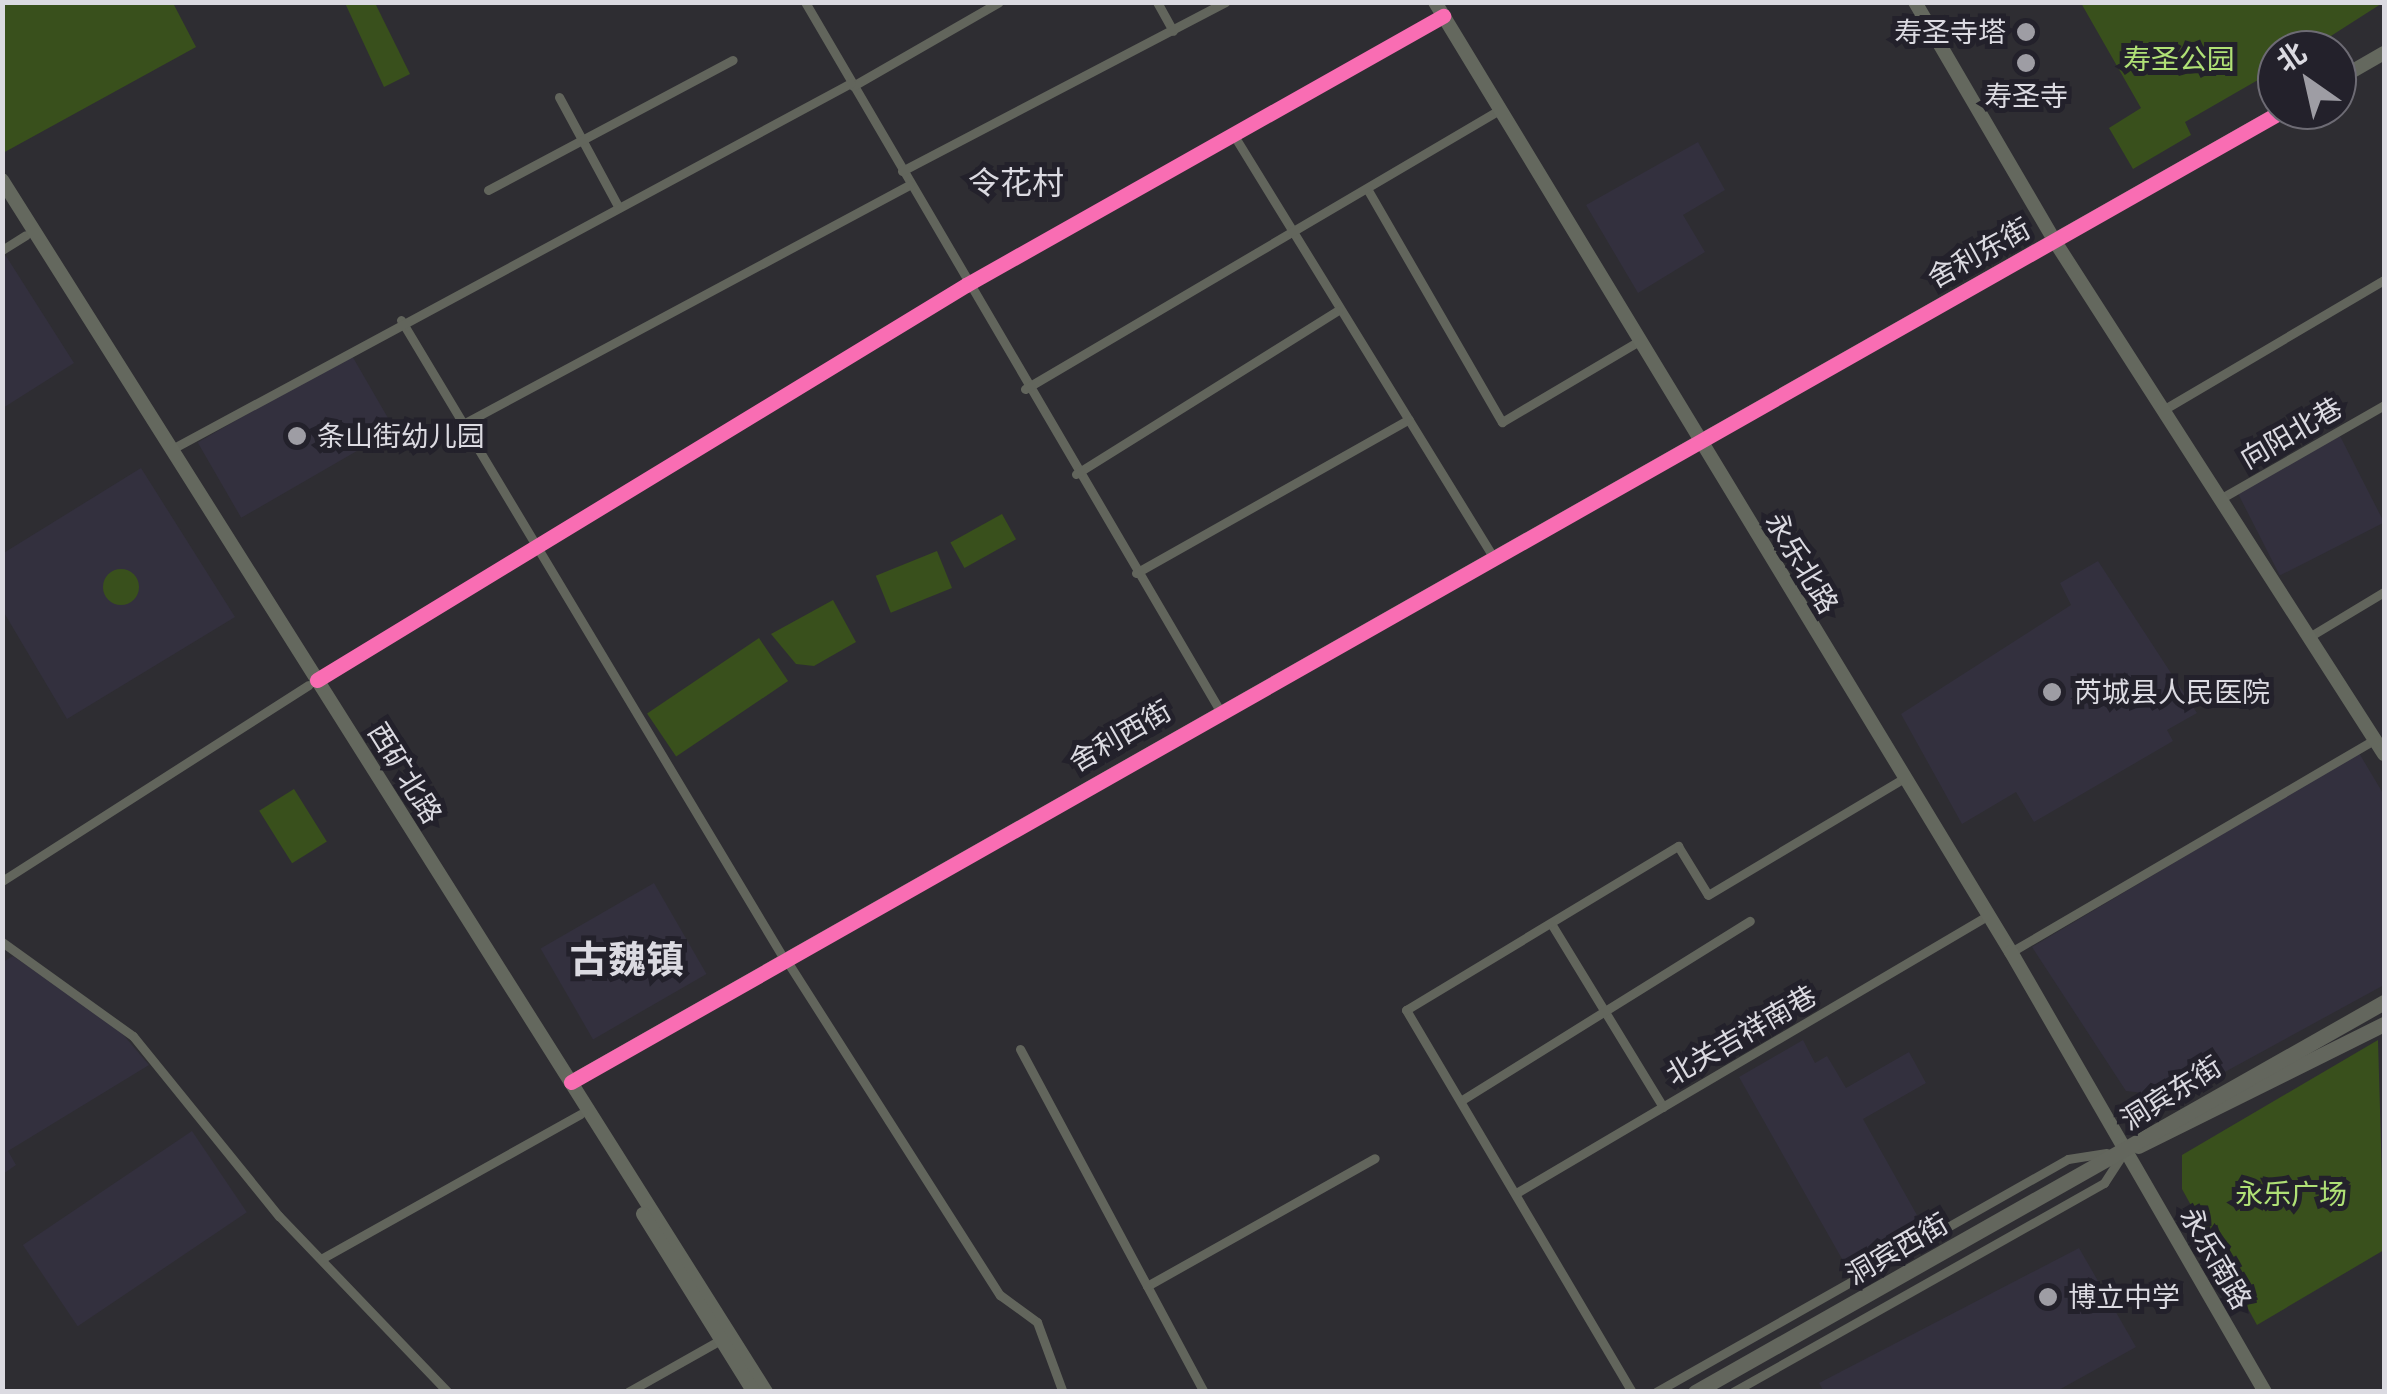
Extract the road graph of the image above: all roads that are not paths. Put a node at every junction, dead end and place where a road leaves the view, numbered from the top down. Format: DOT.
graph roads {
  1 [pos="805,2"];
  2 [pos="999,2"];
  3 [pos="1157,2"];
  4 [pos="1225,2"];
  5 [pos="1915,2"];
  6 [pos="1439,9"];
  7 [pos="1173,31"];
  8 [pos="2384,53"];
  9 [pos="733,60"];
  10 [pos="2357,69"];
  11 [pos="852,84"];
  12 [pos="560,97"];
  13 [pos="1499,110"];
  14 [pos="2257,125"];
  15 [pos="1234,134"];
  16 [pos="582,140"];
  17 [pos="902,171"];
  18 [pos="2,180"];
  19 [pos="909,185"];
  20 [pos="488,190"];
  21 [pos="1369,192"];
  22 [pos="2,198"];
  23 [pos="618,206"];
  24 [pos="26,236"];
  25 [pos="1293,236"];
  26 [pos="2054,240"];
  27 [pos="2,250"];
  28 [pos="2384,280"];
  29 [pos="966,285"];
  30 [pos="1338,310"];
  31 [pos="402,320"];
  32 [pos="1639,342"];
  33 [pos="1025,388"];
  34 [pos="2384,405"];
  35 [pos="2164,410"];
  36 [pos="1409,419"];
  37 [pos="465,423"];
  38 [pos="1698,440"];
  39 [pos="172,449"];
  40 [pos="1076,474"];
  41 [pos="2220,499"];
  42 [pos="542,546"];
  43 [pos="1492,555"];
  44 [pos="1136,574"];
  45 [pos="2384,592"];
  46 [pos="2309,637"];
  47 [pos="313,682"];
  48 [pos="1219,709"];
  49 [pos="2375,739"];
  50 [pos="2384,754"];
  51 [pos="1904,778"];
  52 [pos="2,880"];
  53 [pos="1988,916"];
  54 [pos="1750,921"];
  55 [pos="1552,925"];
  56 [pos="2,942"];
  57 [pos="2011,952"];
  58 [pos="784,959"];
  59 [pos="2384,1002"];
  60 [pos="1605,1012"];
  61 [pos="2384,1024"];
  62 [pos="1020,1049"];
  63 [pos="571,1082"];
  64 [pos="1462,1100"];
  65 [pos="1663,1107"];
  66 [pos="580,1114"];
  67 [pos="2125,1150"];
  68 [pos="1375,1158"];
  69 [pos="1518,1192"];
  70 [pos="321,1259"];
  71 [pos="1147,1286"];
  72 [pos="722,1339"];
  73 [pos="1062,1390"];
  74 [pos="448,1392"];
  75 [pos="628,1392"];
  76 [pos="754,1392"];
  77 [pos="766,1392"];
  78 [pos="1204,1392"];
  79 [pos="1632,1392"];
  80 [pos="1656,1392"];
  81 [pos="1696,1392"];
  82 [pos="1733,1392"];
  83 [pos="2264,1392"];
  1 -- 11 [label="street"];
  2 -- 11 [label="street"];
  3 -- 7 [label="street"];
  4 -- 7 [label="street"];
  5 -- 26 [label="main road"];
  6 -- 13 [label="main road, 永乐北路"];
  6 -- 15 [label="street"];
  7 -- 17 [label="street"];
  8 -- 10 [label="main road"];
  9 -- 16 [label="street"];
  11 -- 17 [label="street"];
  11 -- 23 [label="street"];
  12 -- 16 [label="street"];
  13 -- 21 [label="street"];
  13 -- 32 [label="main road, 永乐北路"];
  14 -- 26 [label="main road, 舍利东街"];
  15 -- 25 [label="street"];
  15 -- 29 [label="street"];
  16 -- 20 [label="street"];
  16 -- 23 [label="street"];
  17 -- 19 [label="street"];
  18 -- 39 [label="main road, 西矿北路"];
  19 -- 29 [label="street"];
  19 -- 37 [label="street"];
  21 -- 25 [label="street"];
  21 -- 32 [label="street"];
  22 -- 24 [label="main road, 西矿北路"];
  23 -- 31 [label="street"];
  24 -- 27 [label="street"];
  24 -- 47 [label="main road, 西矿北路"];
  25 -- 30 [label="street"];
  25 -- 33 [label="street"];
  26 -- 35 [label="main road"];
  26 -- 38 [label="main road, 舍利东街"];
  28 -- 35 [label="street"];
  29 -- 33 [label="street"];
  29 -- 42 [label="street"];
  30 -- 36 [label="street"];
  30 -- 40 [label="street"];
  31 -- 37 [label="street"];
  31 -- 39 [label="street"];
  32 -- 38 [label="main road, 永乐北路"];
  33 -- 40 [label="street"];
  34 -- 41 [label="street, 向阳北巷"];
  35 -- 41 [label="main road"];
  36 -- 43 [label="street"];
  36 -- 44 [label="street"];
  37 -- 42 [label="street"];
  38 -- 43 [label="main road, 舍利西街"];
  38 -- 51 [label="main road, 永乐北路"];
  39 -- 47 [label="main road, 西矿北路"];
  40 -- 44 [label="street"];
  41 -- 46 [label="main road"];
  42 -- 47 [label="street"];
  42 -- 58 [label="street"];
  43 -- 48 [label="main road, 舍利西街"];
  44 -- 48 [label="street"];
  45 -- 46 [label="street"];
  46 -- 49 [label="main road"];
  47 -- 52 [label="street"];
  47 -- 63 [label="main road, 西矿北路"];
  47 -- 66 [label="main road, 西矿北路"];
  48 -- 58 [label="main road, 舍利西街"];
  49 -- 50 [label="main road"];
  49 -- 57 [label="street"];
  51 -- 53 [label="main road, 永乐北路"];
  51 -- 55 [label="street"];
  53 -- 57 [label="main road, 永乐北路"];
  53 -- 65 [label="street, 北关吉祥南巷"];
  54 -- 60 [label="street"];
  55 -- 60 [label="street"];
  55 -- 64 [label="street"];
  56 -- 70 [label="street"];
  57 -- 67 [label="main road, 永乐北路"];
  58 -- 63 [label="main road, 舍利西街"];
  58 -- 73 [label="street"];
  59 -- 67 [label="main road, 洞宾东街"];
  60 -- 64 [label="street"];
  60 -- 65 [label="street"];
  61 -- 67 [label="main road, 洞宾东街"];
  62 -- 71 [label="street"];
  63 -- 77 [label="main road, 西矿北路"];
  64 -- 69 [label="street"];
  65 -- 69 [label="street, 北关吉祥南巷"];
  66 -- 70 [label="street"];
  66 -- 72 [label="main road, 西矿北路"];
  67 -- 80 [label="street"];
  67 -- 81 [label="main road, 洞宾西街"];
  67 -- 82 [label="street"];
  67 -- 83 [label="main road, 永乐南路"];
  68 -- 71 [label="street"];
  69 -- 79 [label="street"];
  70 -- 74 [label="street"];
  71 -- 78 [label="street"];
  72 -- 75 [label="street"];
  72 -- 76 [label="main road, 西矿北路"];
}
